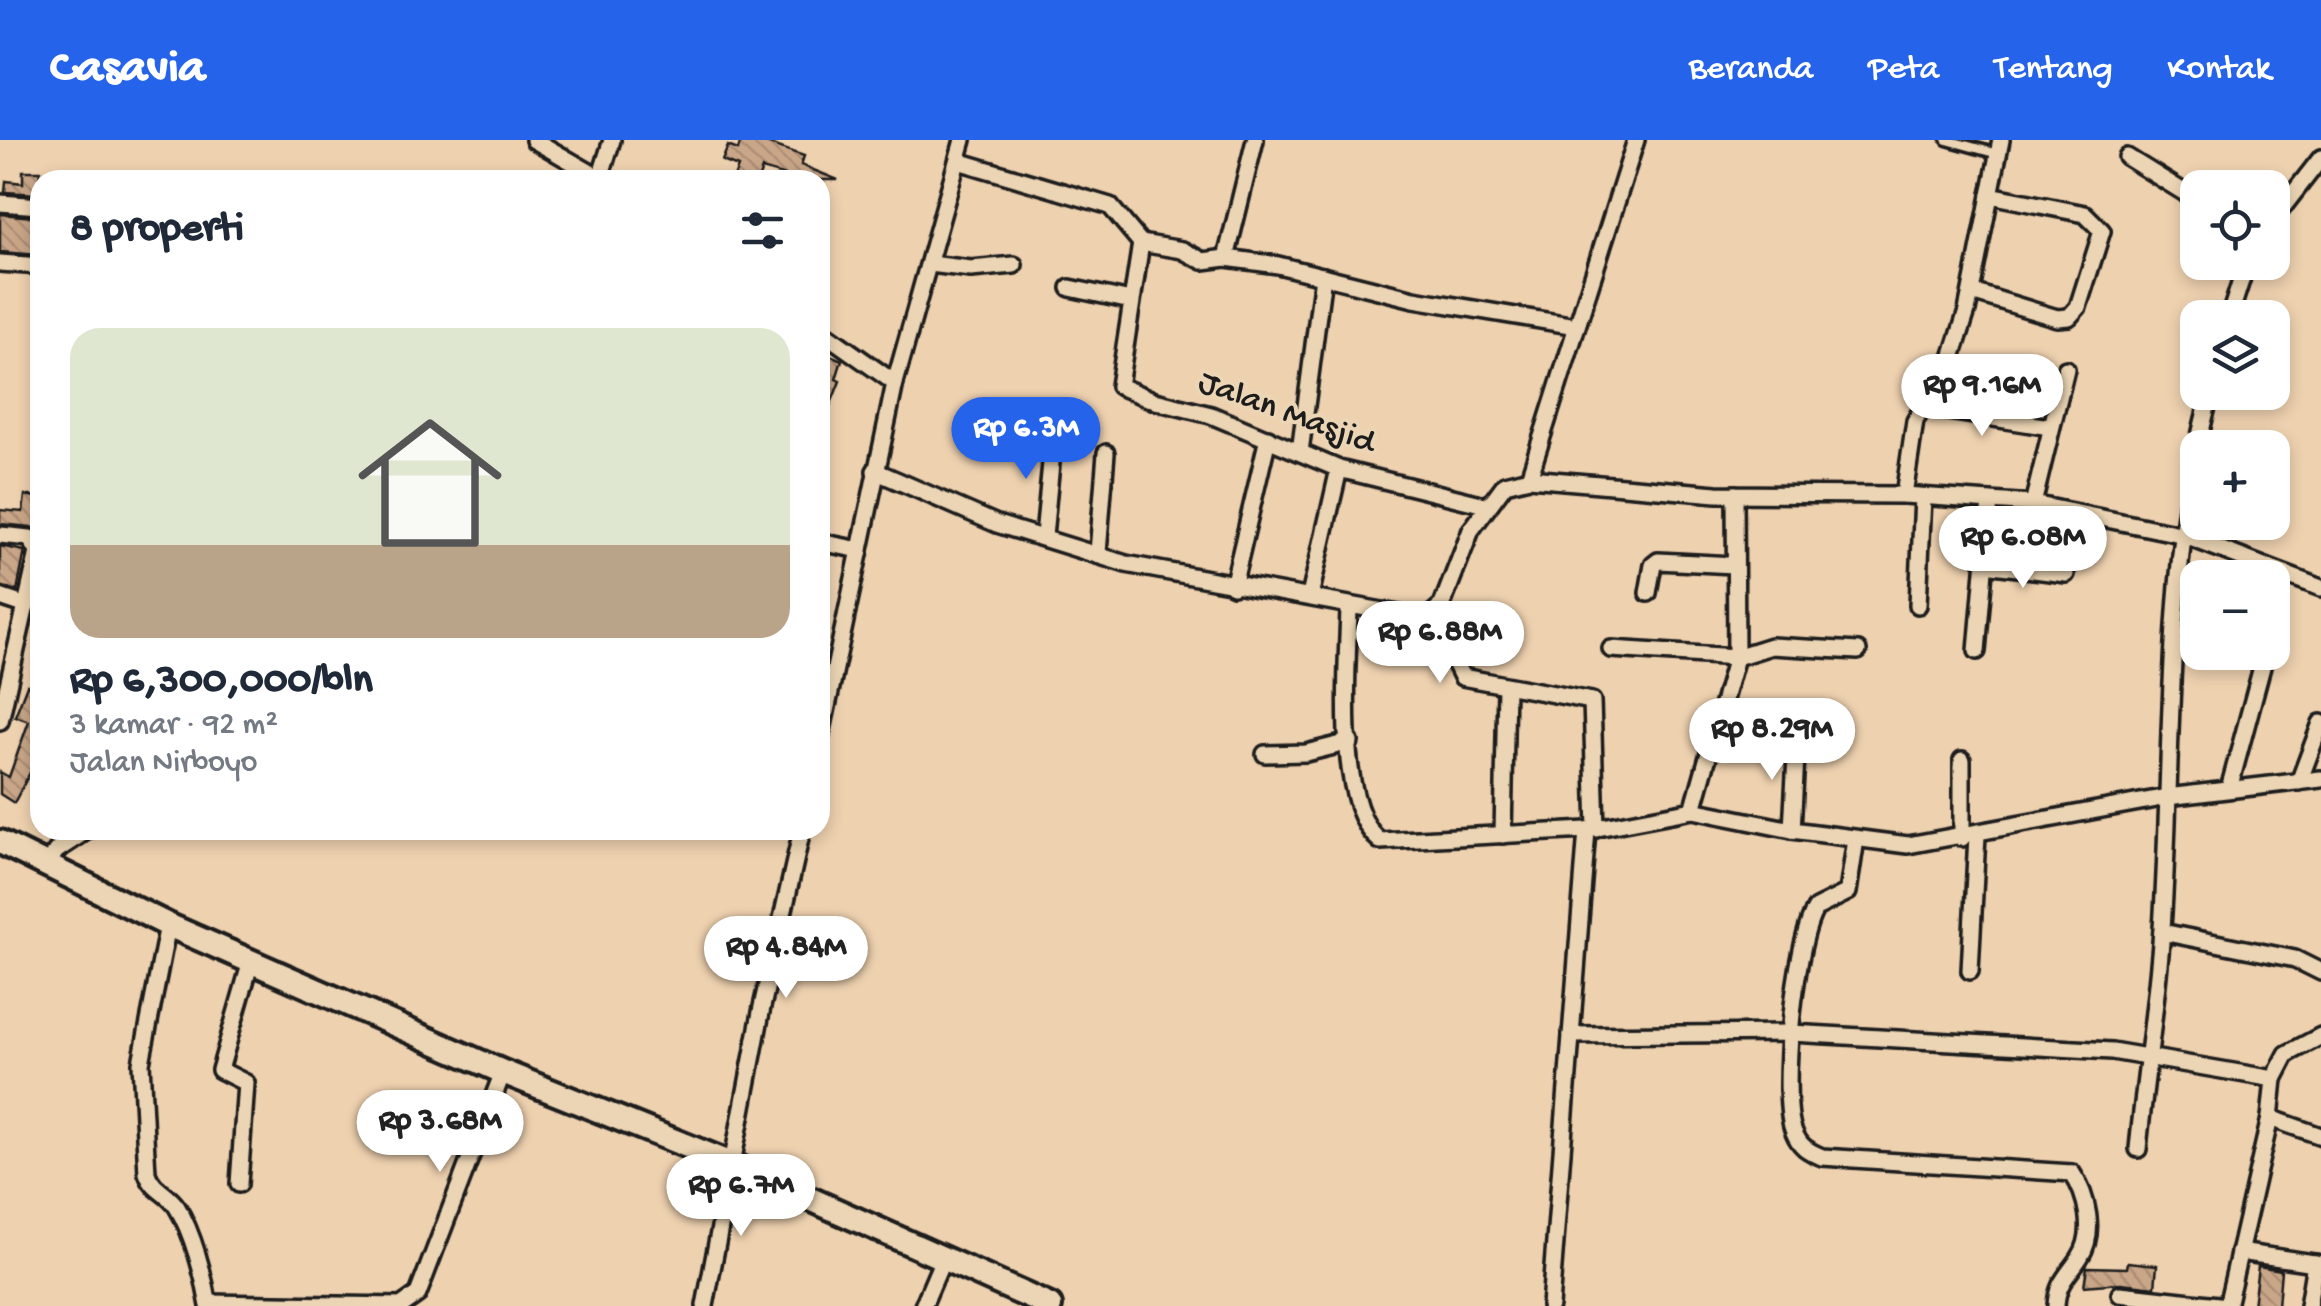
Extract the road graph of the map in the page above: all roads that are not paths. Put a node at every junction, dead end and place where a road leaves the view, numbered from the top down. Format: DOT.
graph roads {
  1 [pos="534,140"];
  2 [pos="612,140"];
  3 [pos="962,140"];
  4 [pos="1254,140"];
  5 [pos="1636,140"];
  6 [pos="1948,140"];
  7 [pos="2000,147"];
  8 [pos="2127,157"];
  9 [pos="2321,158"];
  10 [pos="958,161"];
  11 [pos="586,170"];
  12 [pos="604,170"];
  13 [pos="2180,191"];
  14 [pos="1990,195"];
  15 [pos="2290,198"];
  16 [pos="0,203"];
  17 [pos="30,205"];
  18 [pos="1141,243"];
  19 [pos="1226,258"];
  20 [pos="0,263"];
  21 [pos="930,264"];
  22 [pos="30,265"];
  23 [pos="1014,265"];
  24 [pos="1323,276"];
  25 [pos="1070,288"];
  26 [pos="1972,292"];
  27 [pos="1132,301"];
  28 [pos="1576,326"];
  29 [pos="830,337"];
  30 [pos="2066,369"];
  31 [pos="895,383"];
  32 [pos="1922,407"];
  33 [pos="2050,427"];
  34 [pos="1054,432"];
  35 [pos="1268,438"];
  36 [pos="1300,452"];
  37 [pos="1106,453"];
  38 [pos="1339,469"];
  39 [pos="874,471"];
  40 [pos="1529,478"];
  41 [pos="1735,494"];
  42 [pos="1904,495"];
  43 [pos="1922,496"];
  44 [pos="1990,501"];
  45 [pos="2033,504"];
  46 [pos="1485,506"];
  47 [pos="2180,534"];
  48 [pos="0,535"];
  49 [pos="1044,536"];
  50 [pos="30,538"];
  51 [pos="2196,540"];
  52 [pos="830,544"];
  53 [pos="860,550"];
  54 [pos="1098,552"];
  55 [pos="1985,564"];
  56 [pos="1734,565"];
  57 [pos="2066,574"];
  58 [pos="1233,586"];
  59 [pos="2321,588"];
  60 [pos="30,590"];
  61 [pos="1648,592"];
  62 [pos="1310,596"];
  63 [pos="0,597"];
  64 [pos="1918,604"];
  65 [pos="27,606"];
  66 [pos="1349,608"];
  67 [pos="1432,616"];
  68 [pos="1611,650"];
  69 [pos="1858,651"];
  70 [pos="1977,651"];
  71 [pos="1736,657"];
  72 [pos="2261,670"];
  73 [pos="1506,686"];
  74 [pos="830,692"];
  75 [pos="0,722"];
  76 [pos="2321,723"];
  77 [pos="1797,738"];
  78 [pos="1350,742"];
  79 [pos="1265,754"];
  80 [pos="1962,760"];
  81 [pos="2321,779"];
  82 [pos="2299,782"];
  83 [pos="2229,789"];
  84 [pos="2167,796"];
  85 [pos="1693,810"];
  86 [pos="1592,830"];
  87 [pos="1792,830"];
  88 [pos="1503,836"];
  89 [pos="1970,836"];
  90 [pos="1856,838"];
  91 [pos="73,840"];
  92 [pos="800,840"];
  93 [pos="0,842"];
  94 [pos="46,866"];
  95 [pos="168,925"];
  96 [pos="2162,932"];
  97 [pos="251,960"];
  98 [pos="1970,971"];
  99 [pos="2321,972"];
  100 [pos="1791,1033"];
  101 [pos="1571,1034"];
  102 [pos="2321,1036"];
  103 [pos="2147,1055"];
  104 [pos="503,1072"];
  105 [pos="2274,1079"];
  106 [pos="2270,1118"];
  107 [pos="2321,1136"];
  108 [pos="2138,1149"];
  109 [pos="732,1164"];
  110 [pos="239,1184"];
  111 [pos="2240,1252"];
  112 [pos="942,1259"];
  113 [pos="2318,1264"];
  114 [pos="2120,1294"];
  115 [pos="209,1304"];
  116 [pos="411,1304"];
  117 [pos="705,1306"];
  118 [pos="923,1306"];
  119 [pos="1050,1306"];
  120 [pos="1550,1306"];
  121 [pos="2056,1306"];
  122 [pos="2308,1306"];
  1 -- 11 [label="street"];
  2 -- 12 [label="street"];
  3 -- 10 [label="street"];
  4 -- 19 [label="street"];
  5 -- 28 [label="street"];
  6 -- 7 [label="lane"];
  7 -- 14 [label="street"];
  8 -- 13 [label="street"];
  9 -- 15 [label="street"];
  10 -- 18 [label="street"];
  10 -- 21 [label="street"];
  14 -- 26 [label="street"];
  14 -- 26 [label="street"];
  16 -- 17 [label="street"];
  18 -- 19 [label="street"];
  18 -- 27 [label="street, Jalan Masjid"];
  19 -- 24 [label="street"];
  20 -- 22 [label="street"];
  21 -- 23 [label="street"];
  21 -- 31 [label="street"];
  24 -- 28 [label="street"];
  24 -- 36 [label="street"];
  25 -- 27 [label="street"];
  26 -- 32 [label="street"];
  27 -- 35 [label="street, Jalan Masjid"];
  28 -- 40 [label="street"];
  29 -- 31 [label="street"];
  30 -- 33 [label="street"];
  31 -- 39 [label="street"];
  32 -- 33 [label="street"];
  32 -- 42 [label="street"];
  33 -- 45 [label="street"];
  34 -- 49 [label="street"];
  35 -- 36 [label="street, Jalan Masjid"];
  35 -- 58 [label="street"];
  36 -- 38 [label="street, Jalan Masjid"];
  37 -- 54 [label="street"];
  38 -- 46 [label="street, Jalan Masjid"];
  38 -- 62 [label="street"];
  39 -- 49 [label="street"];
  39 -- 53 [label="street"];
  40 -- 41 [label="street"];
  40 -- 46 [label="street"];
  41 -- 42 [label="street"];
  41 -- 56 [label="street"];
  42 -- 43 [label="street"];
  43 -- 44 [label="street"];
  43 -- 64 [label="street"];
  44 -- 45 [label="street"];
  44 -- 55 [label="street"];
  45 -- 47 [label="street"];
  46 -- 67 [label="street"];
  47 -- 84 [label="street"];
  48 -- 50 [label="street"];
  49 -- 54 [label="street"];
  51 -- 59 [label="street"];
  52 -- 53 [label="street"];
  53 -- 74 [label="street"];
  54 -- 58 [label="street"];
  55 -- 57 [label="street"];
  55 -- 70 [label="street"];
  56 -- 61 [label="street"];
  56 -- 71 [label="street"];
  58 -- 62 [label="street"];
  60 -- 65 [label="street"];
  62 -- 66 [label="street"];
  63 -- 65 [label="street"];
  65 -- 75 [label="street"];
  66 -- 67 [label="street"];
  66 -- 78 [label="street"];
  67 -- 73 [label="street"];
  68 -- 71 [label="street"];
  69 -- 71 [label="street"];
  71 -- 85 [label="street"];
  72 -- 83 [label="street"];
  73 -- 86 [label="street"];
  73 -- 88 [label="street"];
  76 -- 82 [label="street"];
  77 -- 87 [label="street"];
  78 -- 79 [label="street"];
  78 -- 88 [label="street"];
  80 -- 89 [label="street"];
  81 -- 82 [label="street"];
  82 -- 83 [label="street"];
  83 -- 84 [label="street"];
  84 -- 89 [label="street"];
  84 -- 96 [label="street"];
  85 -- 86 [label="street"];
  85 -- 87 [label="street"];
  86 -- 88 [label="street"];
  86 -- 101 [label="street"];
  87 -- 90 [label="street"];
  89 -- 90 [label="street"];
  89 -- 98 [label="street"];
  90 -- 100 [label="street"];
  91 -- 94 [label="street"];
  92 -- 109 [label="street"];
  93 -- 94 [label="main road"];
  94 -- 95 [label="main road"];
  95 -- 97 [label="main road"];
  95 -- 115 [label="street"];
  96 -- 99 [label="street"];
  96 -- 103 [label="street"];
  97 -- 104 [label="main road"];
  97 -- 110 [label="street"];
  100 -- 101 [label="street"];
  100 -- 103 [label="street"];
  100 -- 121 [label="street"];
  101 -- 120 [label="street"];
  102 -- 105 [label="street"];
  103 -- 105 [label="street"];
  103 -- 108 [label="street"];
  104 -- 109 [label="main road"];
  104 -- 116 [label="street"];
  105 -- 106 [label="street"];
  106 -- 107 [label="street"];
  106 -- 111 [label="street"];
  109 -- 112 [label="main road"];
  109 -- 117 [label="street"];
  111 -- 113 [label="street"];
  111 -- 114 [label="street"];
  112 -- 118 [label="street"];
  112 -- 119 [label="main road"];
  113 -- 122 [label="street"];
  115 -- 116 [label="street"];
}
